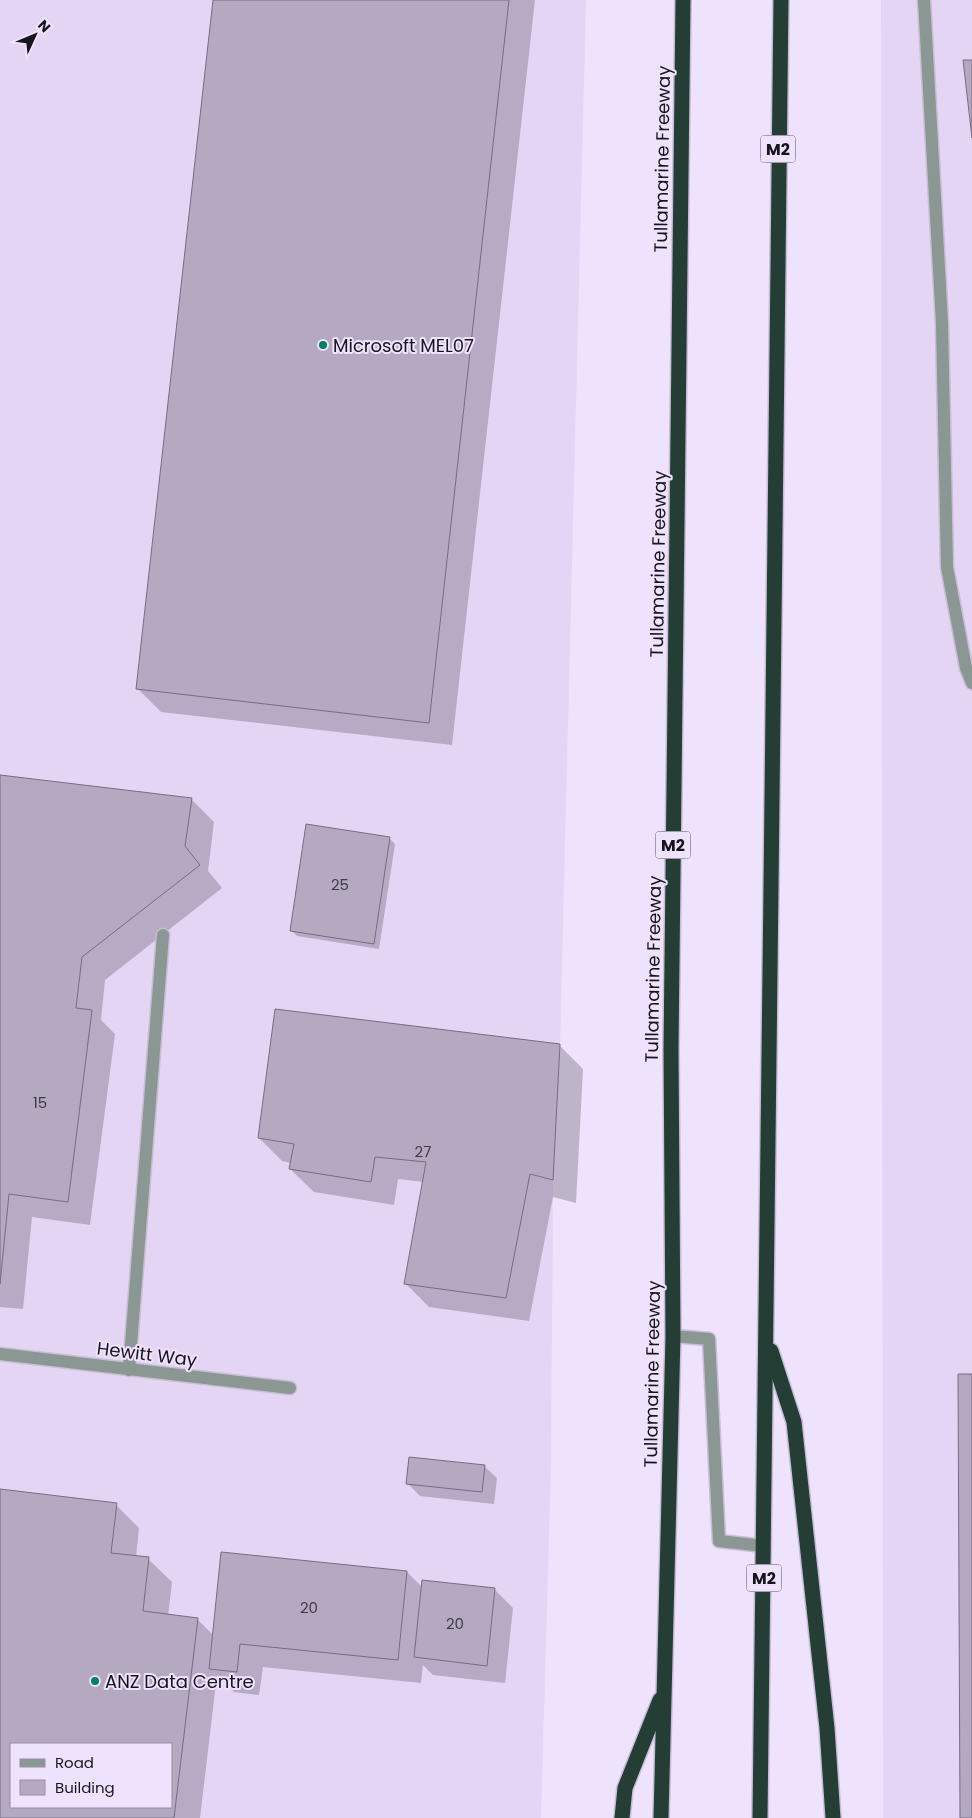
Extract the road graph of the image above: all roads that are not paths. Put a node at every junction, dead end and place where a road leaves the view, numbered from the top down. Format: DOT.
graph roads {
  1 [pos="683,0"];
  2 [pos="781,0"];
  3 [pos="924,0"];
  4 [pos="972,683"];
  5 [pos="163,935"];
  6 [pos="674,1336"];
  7 [pos="767,1338"];
  8 [pos="0,1354"];
  9 [pos="129,1370"];
  10 [pos="290,1388"];
  11 [pos="764,1546"];
  12 [pos="664,1690"];
  13 [pos="622,1818"];
  14 [pos="661,1818"];
  15 [pos="760,1818"];
  16 [pos="833,1818"];
  1 -- 6 [label="highway, Tullamarine Freeway / M2"];
  2 -- 7 [label="highway, M2"];
  3 -- 4 [label="street"];
  5 -- 9 [label="street"];
  6 -- 11 [label="street"];
  6 -- 12 [label="highway, Tullamarine Freeway / M2"];
  7 -- 11 [label="highway, M2"];
  7 -- 16 [label="highway"];
  8 -- 9 [label="street, Hewitt Way"];
  9 -- 10 [label="street, Hewitt Way"];
  11 -- 15 [label="highway, M2"];
  12 -- 13 [label="highway"];
  12 -- 14 [label="highway, Tullamarine Freeway / M2"];
}
